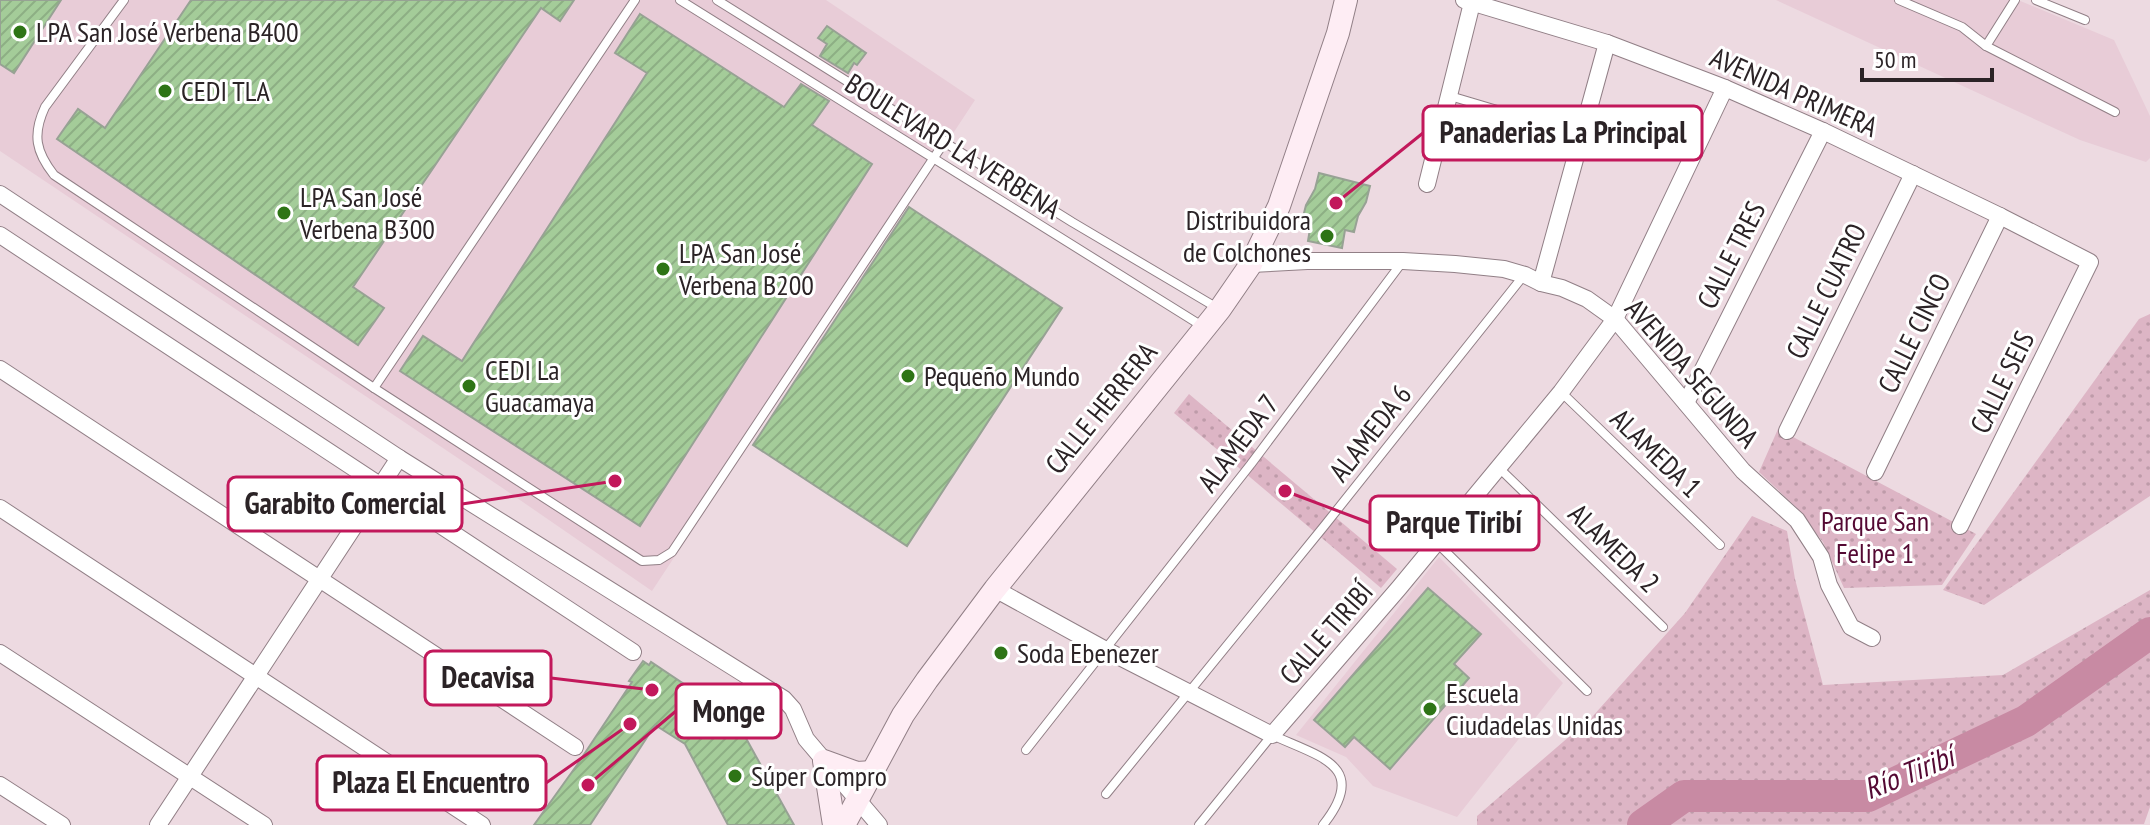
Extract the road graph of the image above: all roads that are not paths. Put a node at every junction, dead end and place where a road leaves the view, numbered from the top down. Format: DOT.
graph roads {
  1 [pos="124,0"];
  2 [pos="635,0"];
  3 [pos="680,0"];
  4 [pos="717,0"];
  5 [pos="1346,0"];
  6 [pos="1899,0"];
  7 [pos="2015,0"];
  8 [pos="2036,0"];
  9 [pos="1468,1"];
  10 [pos="2085,20"];
  11 [pos="1607,43"];
  12 [pos="1986,46"];
  13 [pos="1725,88"];
  14 [pos="1449,95"];
  15 [pos="2115,112"];
  16 [pos="1524,118"];
  17 [pos="1823,131"];
  18 [pos="945,141"];
  19 [pos="932,159"];
  20 [pos="1913,174"];
  21 [pos="1427,184"];
  22 [pos="0,194"];
  23 [pos="2000,216"];
  24 [pos="1072,222"];
  25 [pos="0,235"];
  26 [pos="1062,240"];
  27 [pos="1403,261"];
  28 [pos="2090,262"];
  29 [pos="1251,264"];
  30 [pos="1525,275"];
  31 [pos="1541,283"];
  32 [pos="1220,309"];
  33 [pos="1615,319"];
  34 [pos="1204,328"];
  35 [pos="0,369"];
  36 [pos="374,388"];
  37 [pos="1561,392"];
  38 [pos="1686,403"];
  39 [pos="1787,431"];
  40 [pos="399,458"];
  41 [pos="1499,467"];
  42 [pos="1875,472"];
  43 [pos="381,485"];
  44 [pos="0,508"];
  45 [pos="1960,526"];
  46 [pos="1436,542"];
  47 [pos="1720,545"];
  48 [pos="319,578"];
  49 [pos="995,589"];
  50 [pos="1663,627"];
  51 [pos="1872,638"];
  52 [pos="1104,649"];
  53 [pos="633,652"];
  54 [pos="0,653"];
  55 [pos="255,676"];
  56 [pos="1587,691"];
  57 [pos="1188,692"];
  58 [pos="1272,735"];
  59 [pos="575,747"];
  60 [pos="1026,750"];
  61 [pos="824,761"];
  62 [pos="873,772"];
  63 [pos="190,777"];
  64 [pos="0,785"];
  65 [pos="1106,794"];
  66 [pos="858,800"];
  67 [pos="62,825"];
  68 [pos="158,825"];
  69 [pos="264,825"];
  70 [pos="482,825"];
  71 [pos="834,825"];
  72 [pos="844,825"];
  73 [pos="879,825"];
  74 [pos="1199,825"];
  75 [pos="1323,825"];
  1 -- 36 [label="lane"];
  2 -- 36 [label="lane"];
  3 -- 19 [label="lane, BOULEVARD LA VERBENA"];
  4 -- 18 [label="lane, BOULEVARD LA VERBENA"];
  5 -- 29 [label="street, CALLE HERRERA"];
  6 -- 12 [label="lane"];
  7 -- 12 [label="lane"];
  8 -- 10 [label="lane"];
  9 -- 11 [label="street, AVENIDA PRIMERA"];
  9 -- 14 [label="street"];
  11 -- 13 [label="street, AVENIDA PRIMERA"];
  11 -- 31 [label="street"];
  12 -- 15 [label="lane"];
  13 -- 17 [label="street, AVENIDA PRIMERA"];
  13 -- 33 [label="street, CALLE TIRIBÍ"];
  14 -- 16 [label="lane"];
  14 -- 21 [label="street"];
  17 -- 20 [label="street, AVENIDA PRIMERA"];
  17 -- 38 [label="street, CALLE TRES"];
  18 -- 19 [label="lane"];
  18 -- 24 [label="lane, BOULEVARD LA VERBENA"];
  19 -- 26 [label="lane, BOULEVARD LA VERBENA"];
  19 -- 36 [label="lane"];
  20 -- 23 [label="street, AVENIDA PRIMERA"];
  20 -- 39 [label="street, CALLE CUATRO"];
  22 -- 40 [label="street"];
  23 -- 28 [label="street, AVENIDA PRIMERA"];
  23 -- 42 [label="street, CALLE CINCO"];
  24 -- 26 [label="lane"];
  24 -- 32 [label="lane, BOULEVARD LA VERBENA"];
  25 -- 43 [label="street"];
  26 -- 34 [label="lane, BOULEVARD LA VERBENA"];
  27 -- 29 [label="street, AVENIDA SEGUNDA"];
  27 -- 30 [label="street, AVENIDA SEGUNDA"];
  27 -- 52 [label="lane, ALAMEDA 7"];
  28 -- 45 [label="street, CALLE SEIS"];
  29 -- 32 [label="street, CALLE HERRERA"];
  30 -- 31 [label="street, AVENIDA SEGUNDA"];
  30 -- 57 [label="lane, ALAMEDA 6"];
  31 -- 33 [label="street, AVENIDA SEGUNDA"];
  32 -- 34 [label="street, CALLE HERRERA"];
  33 -- 37 [label="street, CALLE TIRIBÍ"];
  33 -- 38 [label="street, AVENIDA SEGUNDA"];
  34 -- 49 [label="street, CALLE HERRERA"];
  35 -- 48 [label="street"];
  37 -- 41 [label="street, CALLE TIRIBÍ"];
  37 -- 47 [label="lane, ALAMEDA 1"];
  38 -- 51 [label="street, AVENIDA SEGUNDA"];
  40 -- 43 [label="street"];
  40 -- 61 [label="street"];
  41 -- 46 [label="street, CALLE TIRIBÍ"];
  41 -- 50 [label="lane, ALAMEDA 2"];
  43 -- 48 [label="street"];
  43 -- 53 [label="street"];
  44 -- 55 [label="street"];
  46 -- 56 [label="lane"];
  46 -- 58 [label="street, CALLE TIRIBÍ"];
  48 -- 55 [label="street"];
  48 -- 59 [label="street"];
  49 -- 52 [label="street"];
  49 -- 62 [label="street, CALLE HERRERA"];
  52 -- 57 [label="street"];
  52 -- 60 [label="lane, ALAMEDA 7"];
  54 -- 63 [label="street"];
  55 -- 63 [label="street"];
  55 -- 70 [label="street"];
  57 -- 58 [label="street"];
  57 -- 65 [label="lane, ALAMEDA 6"];
  58 -- 74 [label="lane"];
  58 -- 75 [label="lane"];
  61 -- 62 [label="street"];
  61 -- 66 [label="street"];
  61 -- 71 [label="street"];
  62 -- 66 [label="street, CALLE HERRERA"];
  63 -- 68 [label="street"];
  63 -- 69 [label="street"];
  64 -- 67 [label="street"];
  66 -- 72 [label="street, CALLE HERRERA"];
  66 -- 73 [label="street"];
}
